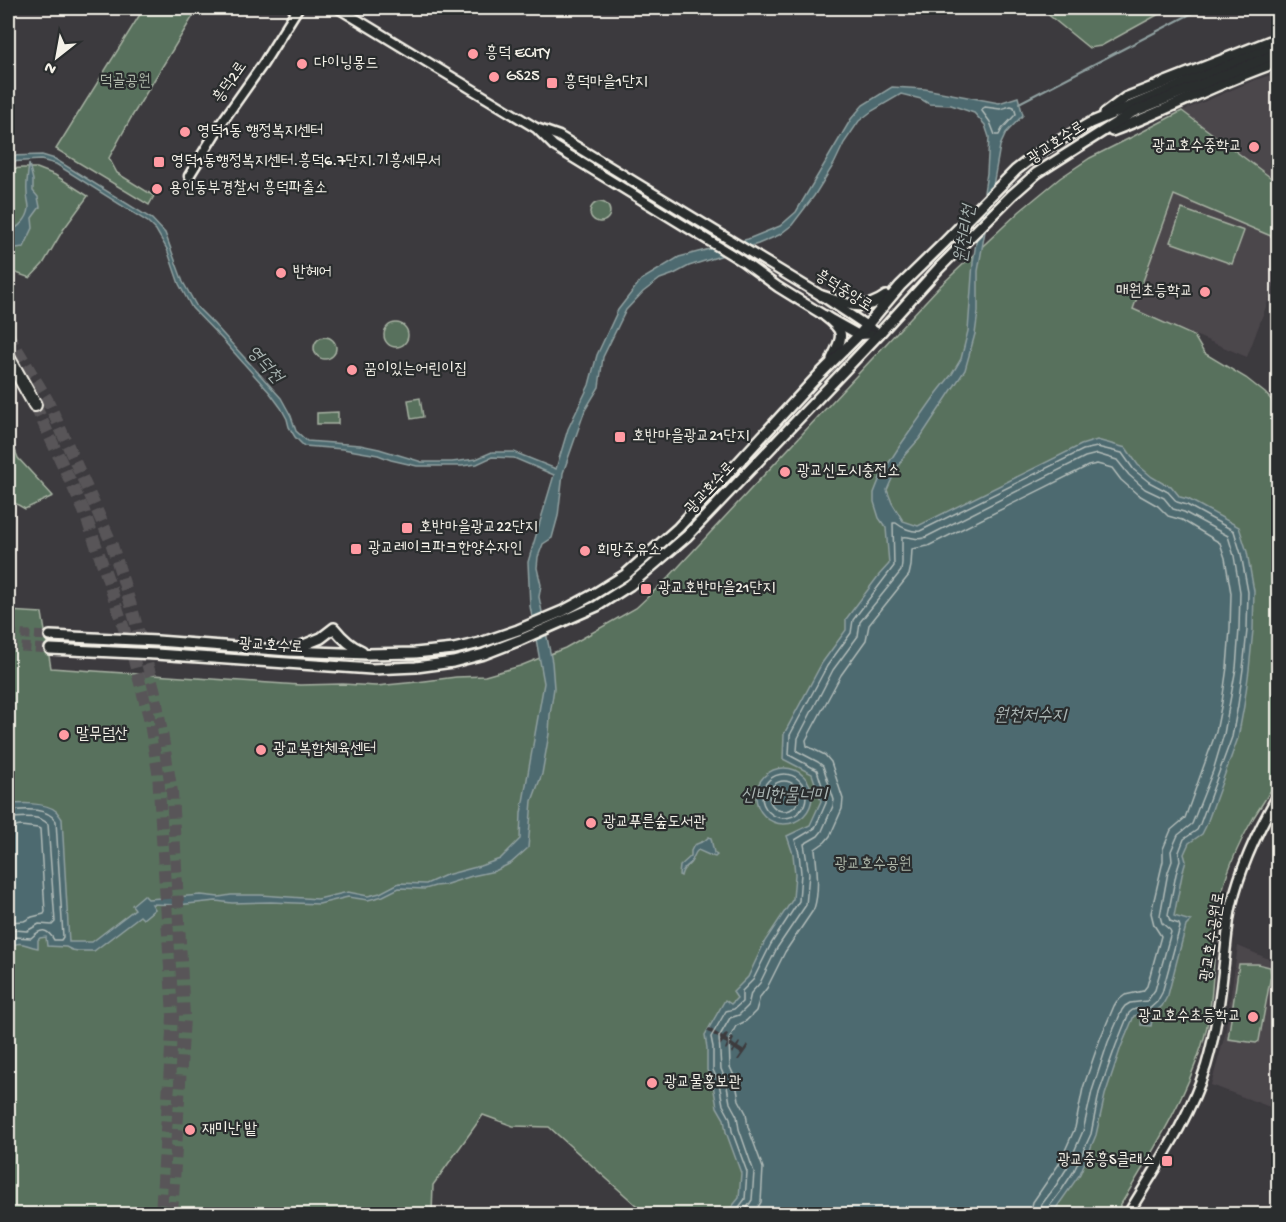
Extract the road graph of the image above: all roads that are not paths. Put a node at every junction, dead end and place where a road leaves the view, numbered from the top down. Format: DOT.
graph roads {
  1 [pos="298,8"];
  2 [pos="338,8"];
  3 [pos="1278,38"];
  4 [pos="1278,45"];
  5 [pos="1278,53"];
  6 [pos="1278,62"];
  7 [pos="1090,123"];
  8 [pos="536,128"];
  9 [pos="1095,137"];
  10 [pos="189,176"];
  11 [pos="900,286"];
  12 [pos="822,296"];
  13 [pos="825,315"];
  14 [pos="866,325"];
  15 [pos="879,334"];
  16 [pos="858,335"];
  17 [pos="8,357"];
  18 [pos="827,367"];
  19 [pos="35,405"];
  20 [pos="50,636"];
  21 [pos="50,649"];
  22 [pos="289,651"];
  23 [pos="367,654"];
  24 [pos="1278,795"];
  25 [pos="1128,1215"];
  1 -- 10 [label="street, 흥덕2로"];
  2 -- 8 [label="street, 흥덕중앙로"];
  3 -- 7 [label="main road"];
  4 -- 7 [label="main road, 광교호수로"];
  5 -- 9 [label="main road, 광교호수로"];
  6 -- 9 [label="main road"];
  7 -- 11 [label="main road, 광교호수로"];
  8 -- 12 [label="street, 흥덕중앙로"];
  8 -- 13 [label="street, 흥덕중앙로"];
  9 -- 15 [label="main road, 광교호수로"];
  11 -- 12 [label="main road"];
  11 -- 14 [label="main road, 광교호수로"];
  12 -- 14 [label="street, 흥덕중앙로"];
  13 -- 16 [label="street, 흥덕중앙로"];
  13 -- 18 [label="main road"];
  14 -- 15 [label="street, 흥덕중앙로"];
  14 -- 16 [label="main road, 광교호수로"];
  15 -- 16 [label="street, 흥덕중앙로"];
  15 -- 21 [label="main road, 광교호수로"];
  16 -- 18 [label="main road, 광교호수로"];
  17 -- 19 [label="highway"];
  18 -- 23 [label="main road, 광교호수로"];
  20 -- 22 [label="main road, 광교호수로"];
  22 -- 23 [label="main road, 광교호수로"];
  22 -- 23 [label="main road"];
  24 -- 25 [label="street, 광교호수공원로"];
}
